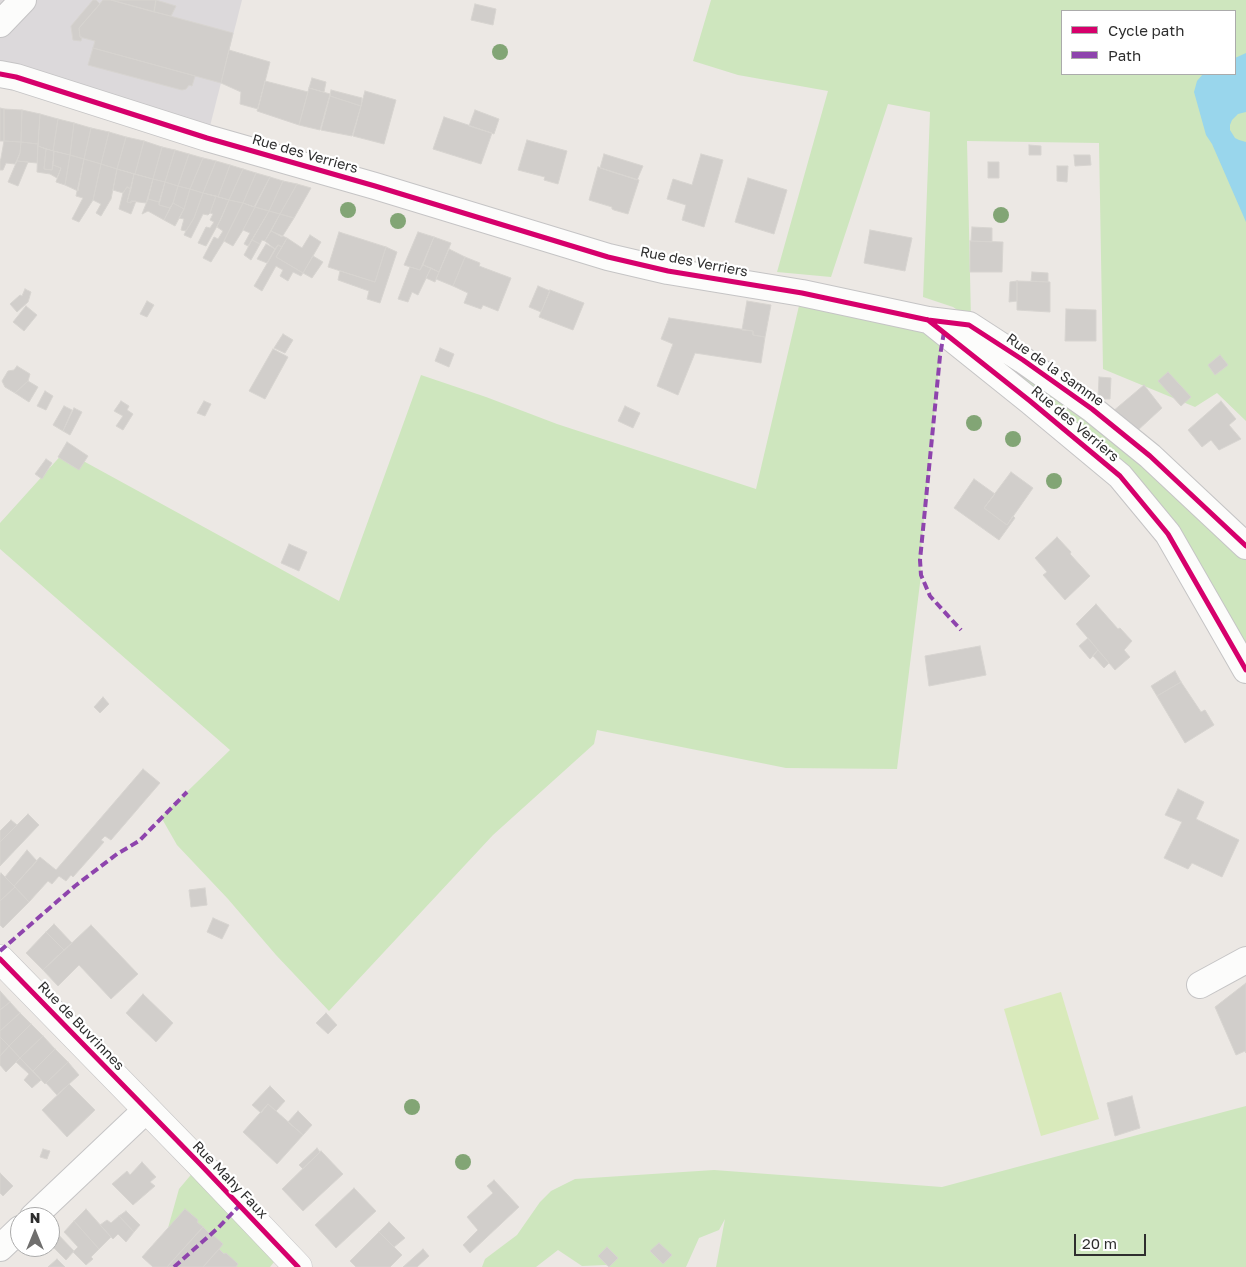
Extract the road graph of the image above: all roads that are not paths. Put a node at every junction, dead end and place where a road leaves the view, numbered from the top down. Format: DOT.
graph roads {
  1 [pos="23,0"];
  2 [pos="0,24"];
  3 [pos="0,74"];
  4 [pos="928,320"];
  5 [pos="1246,546"];
  6 [pos="1246,670"];
  7 [pos="0,959"];
  8 [pos="1246,960"];
  9 [pos="1200,985"];
  10 [pos="147,1109"];
  11 [pos="44,1207"];
  12 [pos="10,1238"];
  13 [pos="0,1248"];
  14 [pos="298,1267"];
  1 -- 2 [label="street"];
  3 -- 4 [label="street, Rue des Verriers"];
  4 -- 5 [label="street, Rue de la Samme"];
  4 -- 6 [label="street, Rue des Verriers"];
  7 -- 10 [label="street, Rue de Buvrinnes"];
  8 -- 9 [label="street"];
  10 -- 11 [label="street"];
  10 -- 14 [label="street, Rue Mahy Faux"];
  12 -- 13 [label="street"];
}
